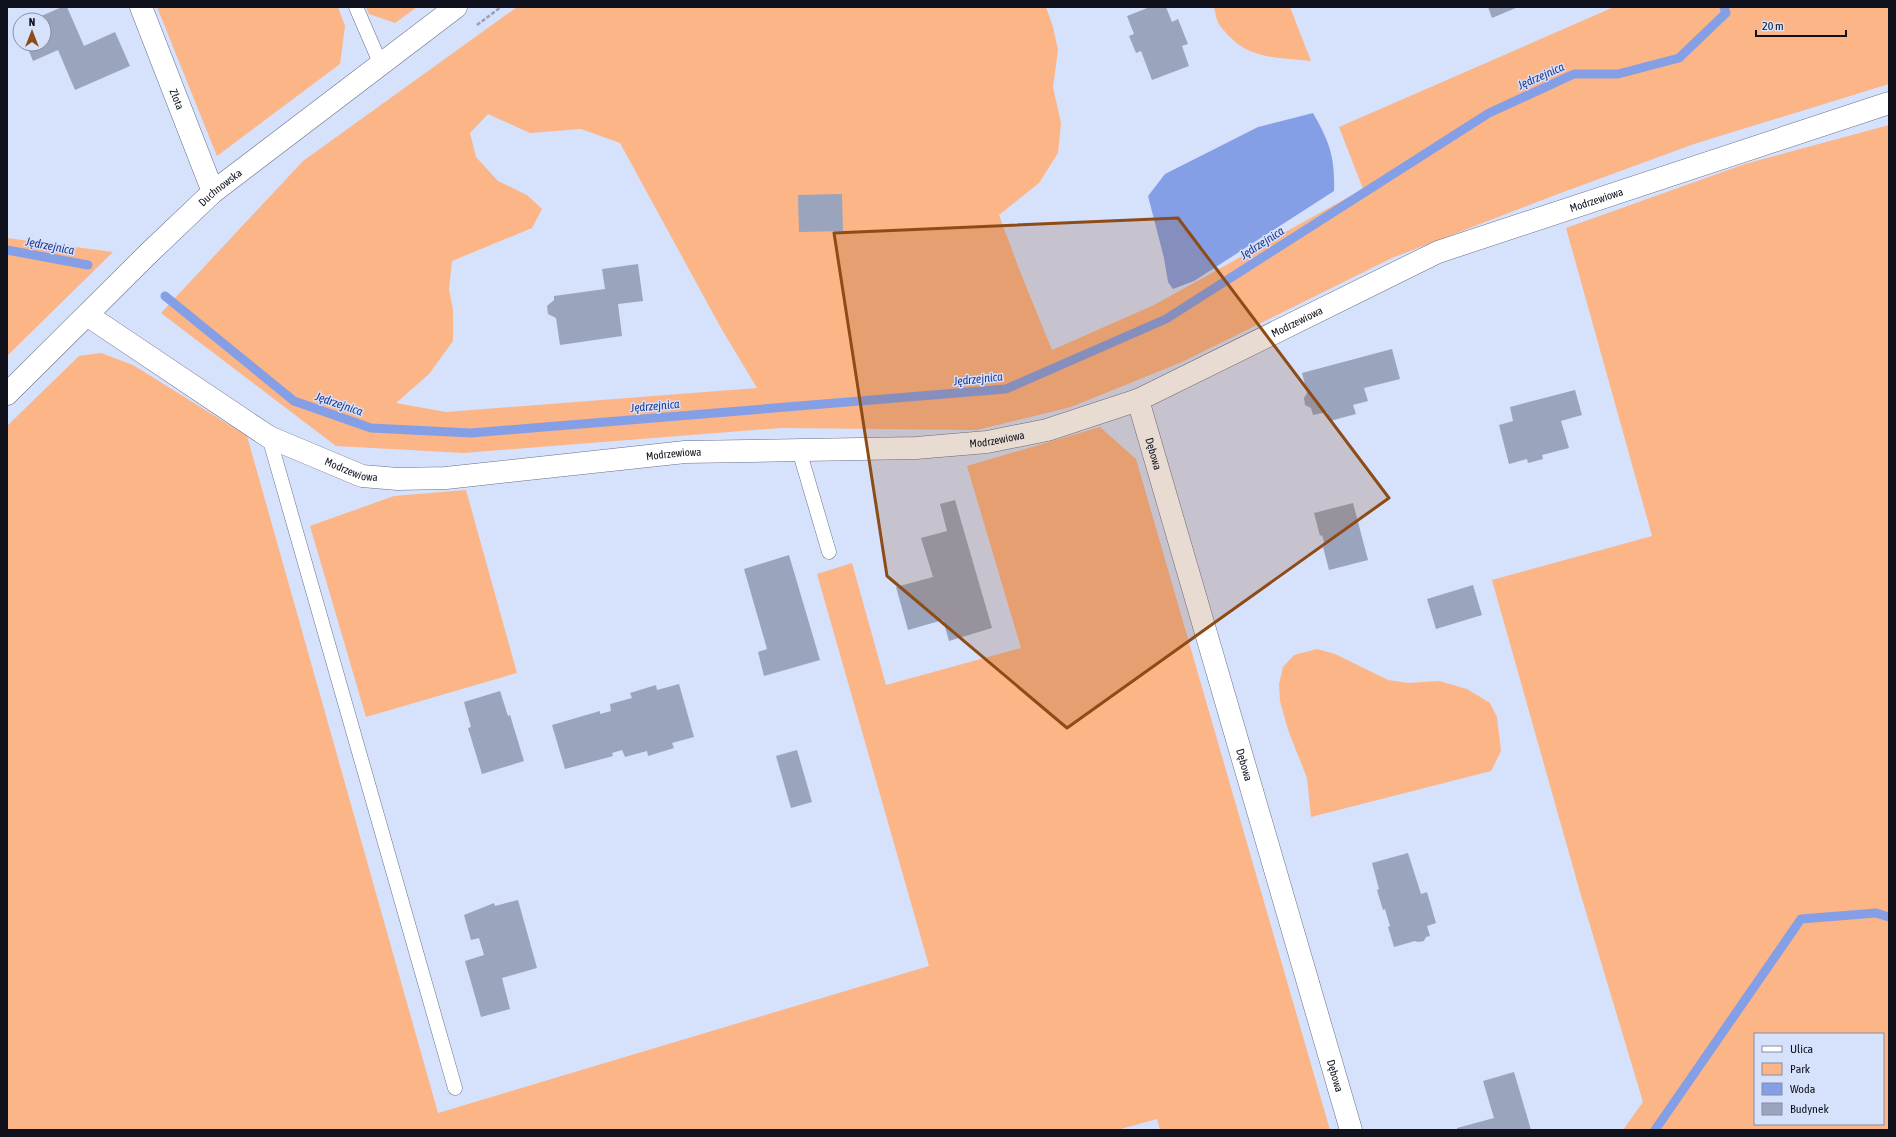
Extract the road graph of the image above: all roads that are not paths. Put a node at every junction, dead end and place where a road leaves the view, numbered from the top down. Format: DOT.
graph roads {
  1 [pos="141,7"];
  2 [pos="356,7"];
  3 [pos="456,7"];
  4 [pos="381,65"];
  5 [pos="1889,103"];
  6 [pos="213,192"];
  7 [pos="87,315"];
  8 [pos="7,394"];
  9 [pos="1138,400"];
  10 [pos="269,437"];
  11 [pos="799,450"];
  12 [pos="829,552"];
  13 [pos="455,1088"];
  14 [pos="1352,1130"];
  1 -- 6 [label="street, Złota"];
  2 -- 4 [label="lane"];
  3 -- 4 [label="street, Duchnowska"];
  4 -- 6 [label="street, Duchnowska"];
  5 -- 9 [label="street, Modrzewiowa"];
  6 -- 7 [label="street, Duchnowska"];
  7 -- 8 [label="street, Duchnowska"];
  7 -- 10 [label="street, Modrzewiowa"];
  9 -- 11 [label="street, Modrzewiowa"];
  9 -- 14 [label="street, Dębowa"];
  10 -- 11 [label="street, Modrzewiowa"];
  10 -- 13 [label="lane"];
  11 -- 12 [label="lane"];
}
